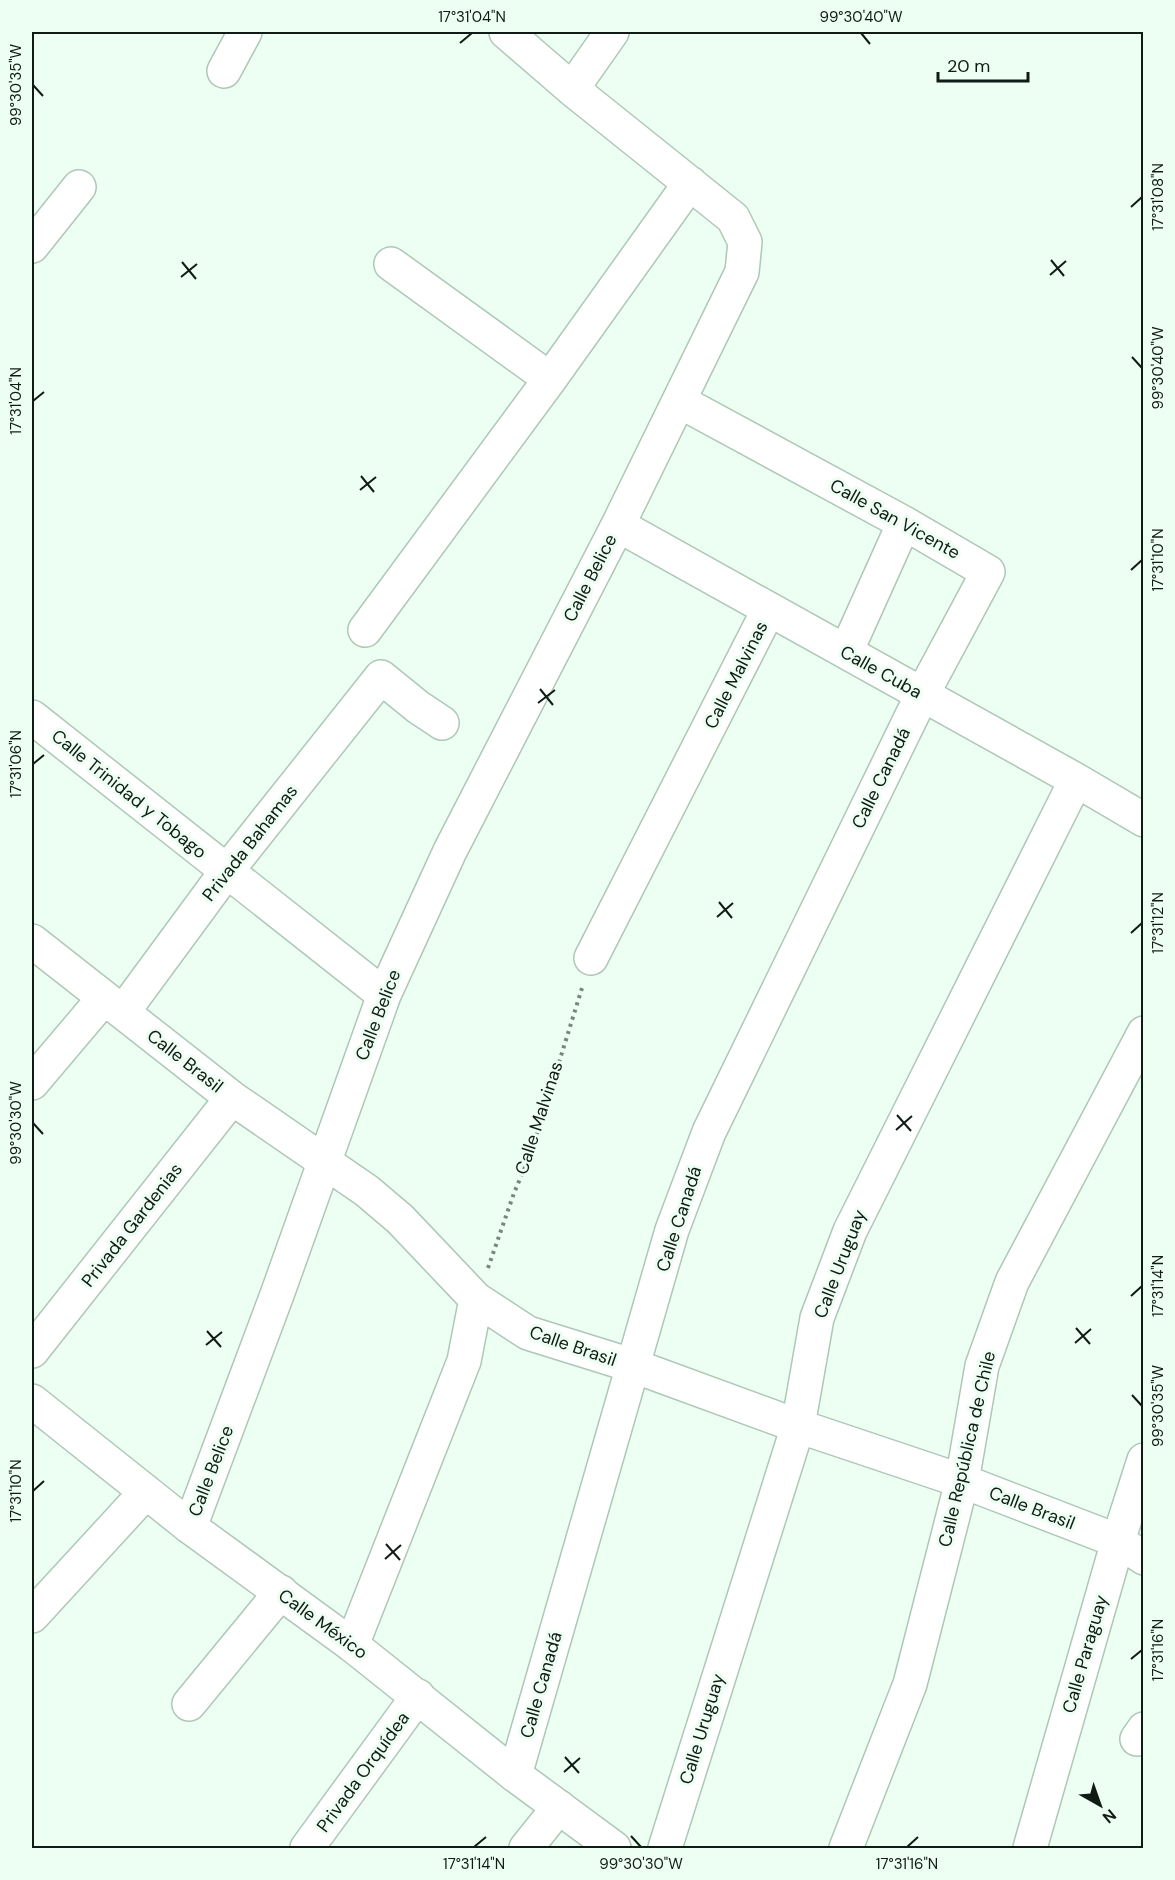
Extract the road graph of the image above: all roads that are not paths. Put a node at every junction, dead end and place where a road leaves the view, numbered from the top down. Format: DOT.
graph roads {
  1 [pos="245,32"];
  2 [pos="506,32"];
  3 [pos="612,32"];
  4 [pos="224,71"];
  5 [pos="572,89"];
  6 [pos="690,183"];
  7 [pos="80,187"];
  8 [pos="32,246"];
  9 [pos="390,264"];
  10 [pos="550,379"];
  11 [pos="679,401"];
  12 [pos="904,523"];
  13 [pos="618,525"];
  14 [pos="769,609"];
  15 [pos="365,630"];
  16 [pos="846,652"];
  17 [pos="922,695"];
  18 [pos="32,717"];
  19 [pos="442,723"];
  20 [pos="1076,780"];
  21 [pos="1143,820"];
  22 [pos="226,872"];
  23 [pos="32,941"];
  24 [pos="591,958"];
  25 [pos="384,995"];
  26 [pos="114,1005"];
  27 [pos="1143,1033"];
  28 [pos="32,1083"];
  29 [pos="232,1098"];
  30 [pos="324,1161"];
  31 [pos="476,1299"];
  32 [pos="32,1352"];
  33 [pos="634,1366"];
  34 [pos="32,1401"];
  35 [pos="798,1426"];
  36 [pos="1143,1461"];
  37 [pos="962,1481"];
  38 [pos="146,1492"];
  39 [pos="190,1527"];
  40 [pos="1131,1549"];
  41 [pos="281,1592"];
  42 [pos="32,1616"];
  43 [pos="352,1645"];
  44 [pos="418,1696"];
  45 [pos="189,1704"];
  46 [pos="514,1775"];
  47 [pos="559,1807"];
  48 [pos="1039,1843"];
  49 [pos="307,1848"];
  50 [pos="526,1848"];
  51 [pos="614,1848"];
  52 [pos="665,1848"];
  53 [pos="846,1848"];
  1 -- 4 [label="street"];
  2 -- 5 [label="street, Calle Belice"];
  3 -- 5 [label="street"];
  5 -- 6 [label="street, Calle Belice"];
  6 -- 10 [label="street"];
  6 -- 11 [label="street, Calle Belice"];
  7 -- 8 [label="street"];
  9 -- 10 [label="street"];
  10 -- 15 [label="street"];
  11 -- 12 [label="street, Calle San Vicente"];
  11 -- 13 [label="street, Calle Belice"];
  12 -- 16 [label="street"];
  12 -- 17 [label="street, Calle San Vicente"];
  13 -- 14 [label="street, Calle Cuba"];
  13 -- 25 [label="street, Calle Belice"];
  14 -- 16 [label="street, Calle Cuba"];
  14 -- 24 [label="street, Calle Malvinas"];
  16 -- 17 [label="street, Calle Cuba"];
  17 -- 20 [label="street, Calle Cuba"];
  17 -- 33 [label="street, Calle Canadá"];
  18 -- 22 [label="street, Calle Trinidad y Tobago"];
  19 -- 22 [label="street, Privada Bahamas"];
  20 -- 21 [label="street, Calle Cuba"];
  20 -- 35 [label="street, Calle Uruguay"];
  22 -- 25 [label="street, Calle Trinidad y Tobago"];
  22 -- 26 [label="street, Privada Bahamas"];
  23 -- 26 [label="street, Calle Brasil"];
  25 -- 30 [label="street, Calle Belice"];
  26 -- 28 [label="street, Privada Bahamas"];
  26 -- 29 [label="street, Calle Brasil"];
  27 -- 37 [label="street, Calle República de Chile"];
  29 -- 30 [label="street, Calle Brasil"];
  29 -- 32 [label="street, Privada Gardenias"];
  30 -- 31 [label="street, Calle Brasil"];
  30 -- 39 [label="street, Calle Belice"];
  31 -- 33 [label="street, Calle Brasil"];
  31 -- 43 [label="street"];
  33 -- 35 [label="street, Calle Brasil"];
  33 -- 46 [label="street, Calle Canadá"];
  34 -- 38 [label="street, Calle México"];
  35 -- 37 [label="street, Calle Brasil"];
  35 -- 52 [label="street, Calle Uruguay"];
  36 -- 40 [label="street, Calle Paraguay"];
  37 -- 40 [label="street, Calle Brasil"];
  37 -- 53 [label="street, Calle República de Chile"];
  38 -- 39 [label="street, Calle México"];
  38 -- 42 [label="street"];
  39 -- 41 [label="street, Calle México"];
  40 -- 48 [label="street, Calle Paraguay"];
  41 -- 43 [label="street, Calle México"];
  41 -- 45 [label="street"];
  43 -- 44 [label="street, Calle México"];
  44 -- 46 [label="street, Calle México"];
  44 -- 49 [label="street, Privada Orquídea"];
  46 -- 47 [label="street, Calle México"];
  47 -- 50 [label="street"];
  47 -- 51 [label="street, Calle México"];
}
